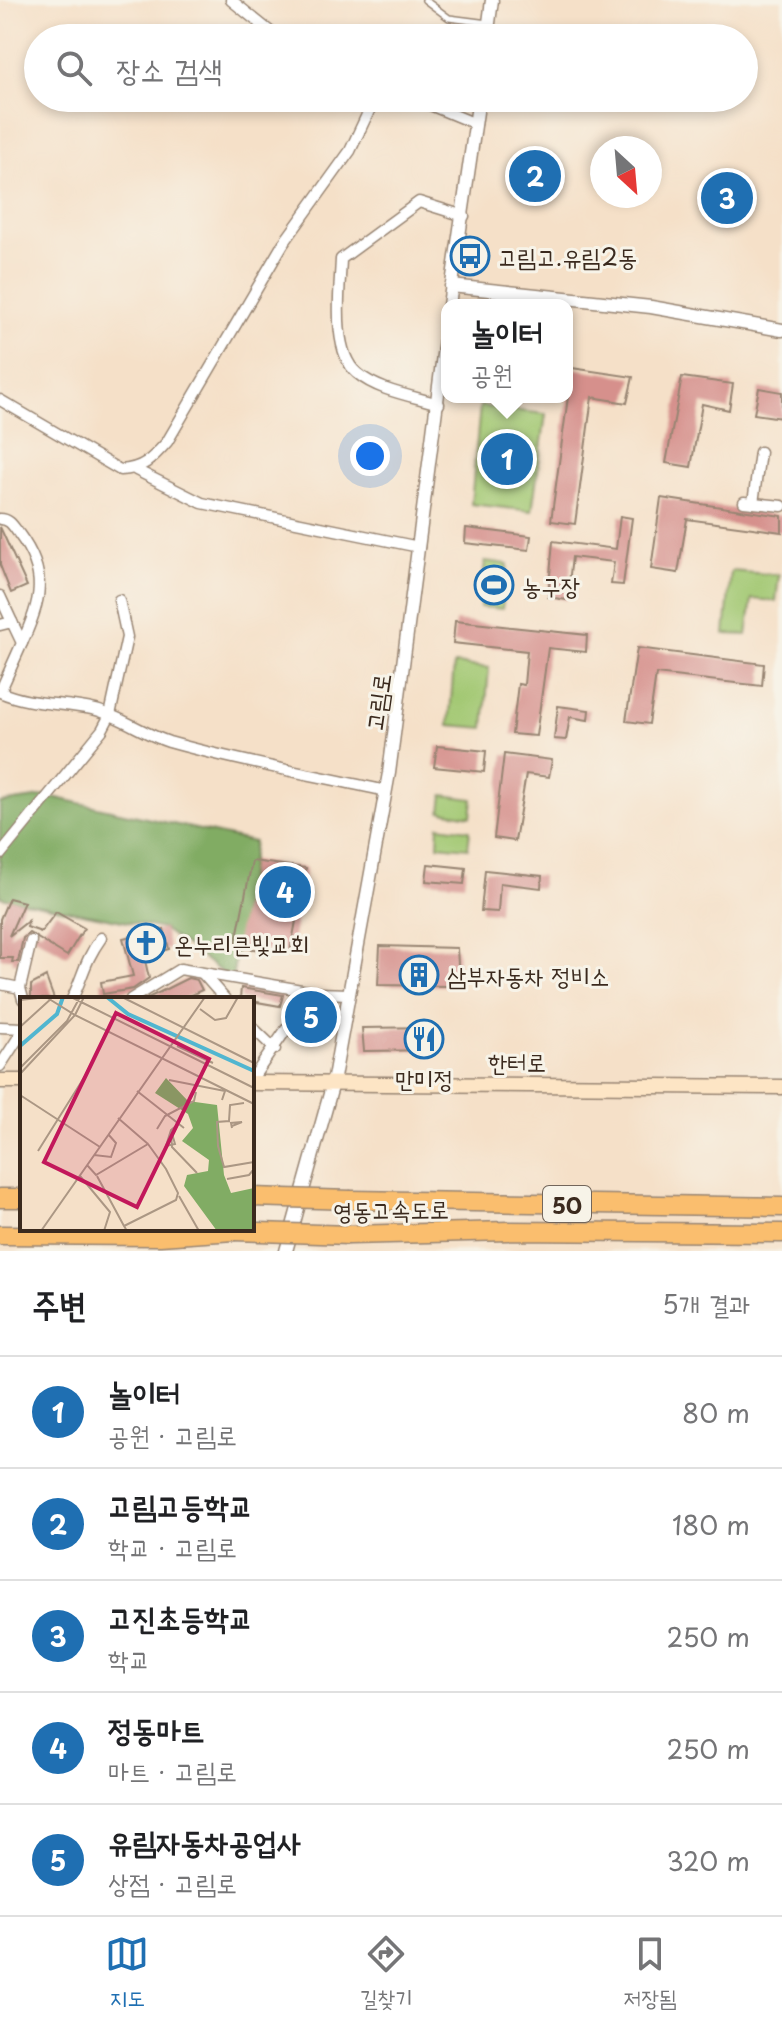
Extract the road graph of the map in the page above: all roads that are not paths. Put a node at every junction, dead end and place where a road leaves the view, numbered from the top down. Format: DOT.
graph roads {
  1 [pos="231,0"];
  2 [pos="425,0"];
  3 [pos="492,0"];
  4 [pos="489,23"];
  5 [pos="261,24"];
  6 [pos="368,112"];
  7 [pos="447,112"];
  8 [pos="477,112"];
  9 [pos="476,124"];
  10 [pos="464,216"];
  11 [pos="451,286"];
  12 [pos="450,299"];
  13 [pos="782,330"];
  14 [pos="441,384"];
  15 [pos="0,400"];
  16 [pos="439,404"];
  17 [pos="760,452"];
  18 [pos="136,470"];
  19 [pos="782,506"];
  20 [pos="0,519"];
  21 [pos="419,547"];
  22 [pos="0,596"];
  23 [pos="119,600"];
  24 [pos="12,622"];
  25 [pos="0,625"];
  26 [pos="22,643"];
  27 [pos="110,715"];
  28 [pos="386,791"];
  29 [pos="0,855"];
  30 [pos="101,938"];
  31 [pos="31,941"];
  32 [pos="201,972"];
  33 [pos="0,984"];
  34 [pos="319,993"];
  35 [pos="22,994"];
  36 [pos="350,994"];
  37 [pos="73,997"];
  38 [pos="134,997"];
  39 [pos="223,997"];
  40 [pos="0,1027"];
  41 [pos="254,1029"];
  42 [pos="20,1030"];
  43 [pos="20,1033"];
  44 [pos="275,1049"];
  45 [pos="0,1066"];
  46 [pos="254,1078"];
  47 [pos="254,1081"];
  48 [pos="333,1083"];
  49 [pos="782,1087"];
  50 [pos="254,1197"];
  51 [pos="782,1207"];
  52 [pos="234,1231"];
  53 [pos="782,1233"];
  54 [pos="0,1235"];
  55 [pos="286,1251"];
  1 -- 5 [label="street"];
  2 -- 4 [label="lane"];
  3 -- 4 [label="street"];
  6 -- 18 [label="street"];
  7 -- 9 [label="street"];
  8 -- 9 [label="street"];
  9 -- 10 [label="street"];
  10 -- 11 [label="street"];
  10 -- 16 [label="street"];
  11 -- 12 [label="street"];
  11 -- 13 [label="street"];
  14 -- 16 [label="street, 고림로"];
  15 -- 18 [label="street"];
  16 -- 21 [label="street, 고림로"];
  17 -- 19 [label="street"];
  18 -- 21 [label="street"];
  20 -- 26 [label="street"];
  21 -- 28 [label="street, 고림로"];
  22 -- 24 [label="street"];
  23 -- 27 [label="street"];
  24 -- 25 [label="street"];
  24 -- 26 [label="street"];
  26 -- 27 [label="street"];
  27 -- 28 [label="street"];
  27 -- 29 [label="street"];
  28 -- 36 [label="street, 고림로"];
  30 -- 37 [label="street"];
  31 -- 35 [label="street"];
  32 -- 34 [label="street"];
  32 -- 38 [label="street"];
  32 -- 39 [label="street"];
  33 -- 35 [label="street"];
  34 -- 36 [label="street"];
  34 -- 44 [label="street"];
  36 -- 48 [label="street, 고림로"];
  40 -- 42 [label="street"];
  41 -- 44 [label="street"];
  43 -- 45 [label="street"];
  44 -- 46 [label="street"];
  47 -- 48 [label="main road, 한터로"];
  48 -- 49 [label="main road, 한터로"];
  48 -- 55 [label="street, 고림로"];
  50 -- 51 [label="highway, 영동고속도로 / 50, bridge"];
  52 -- 53 [label="highway, 영동고속도로 / 50, bridge"];
  52 -- 54 [label="highway, 영동고속도로 / 50"];
}
